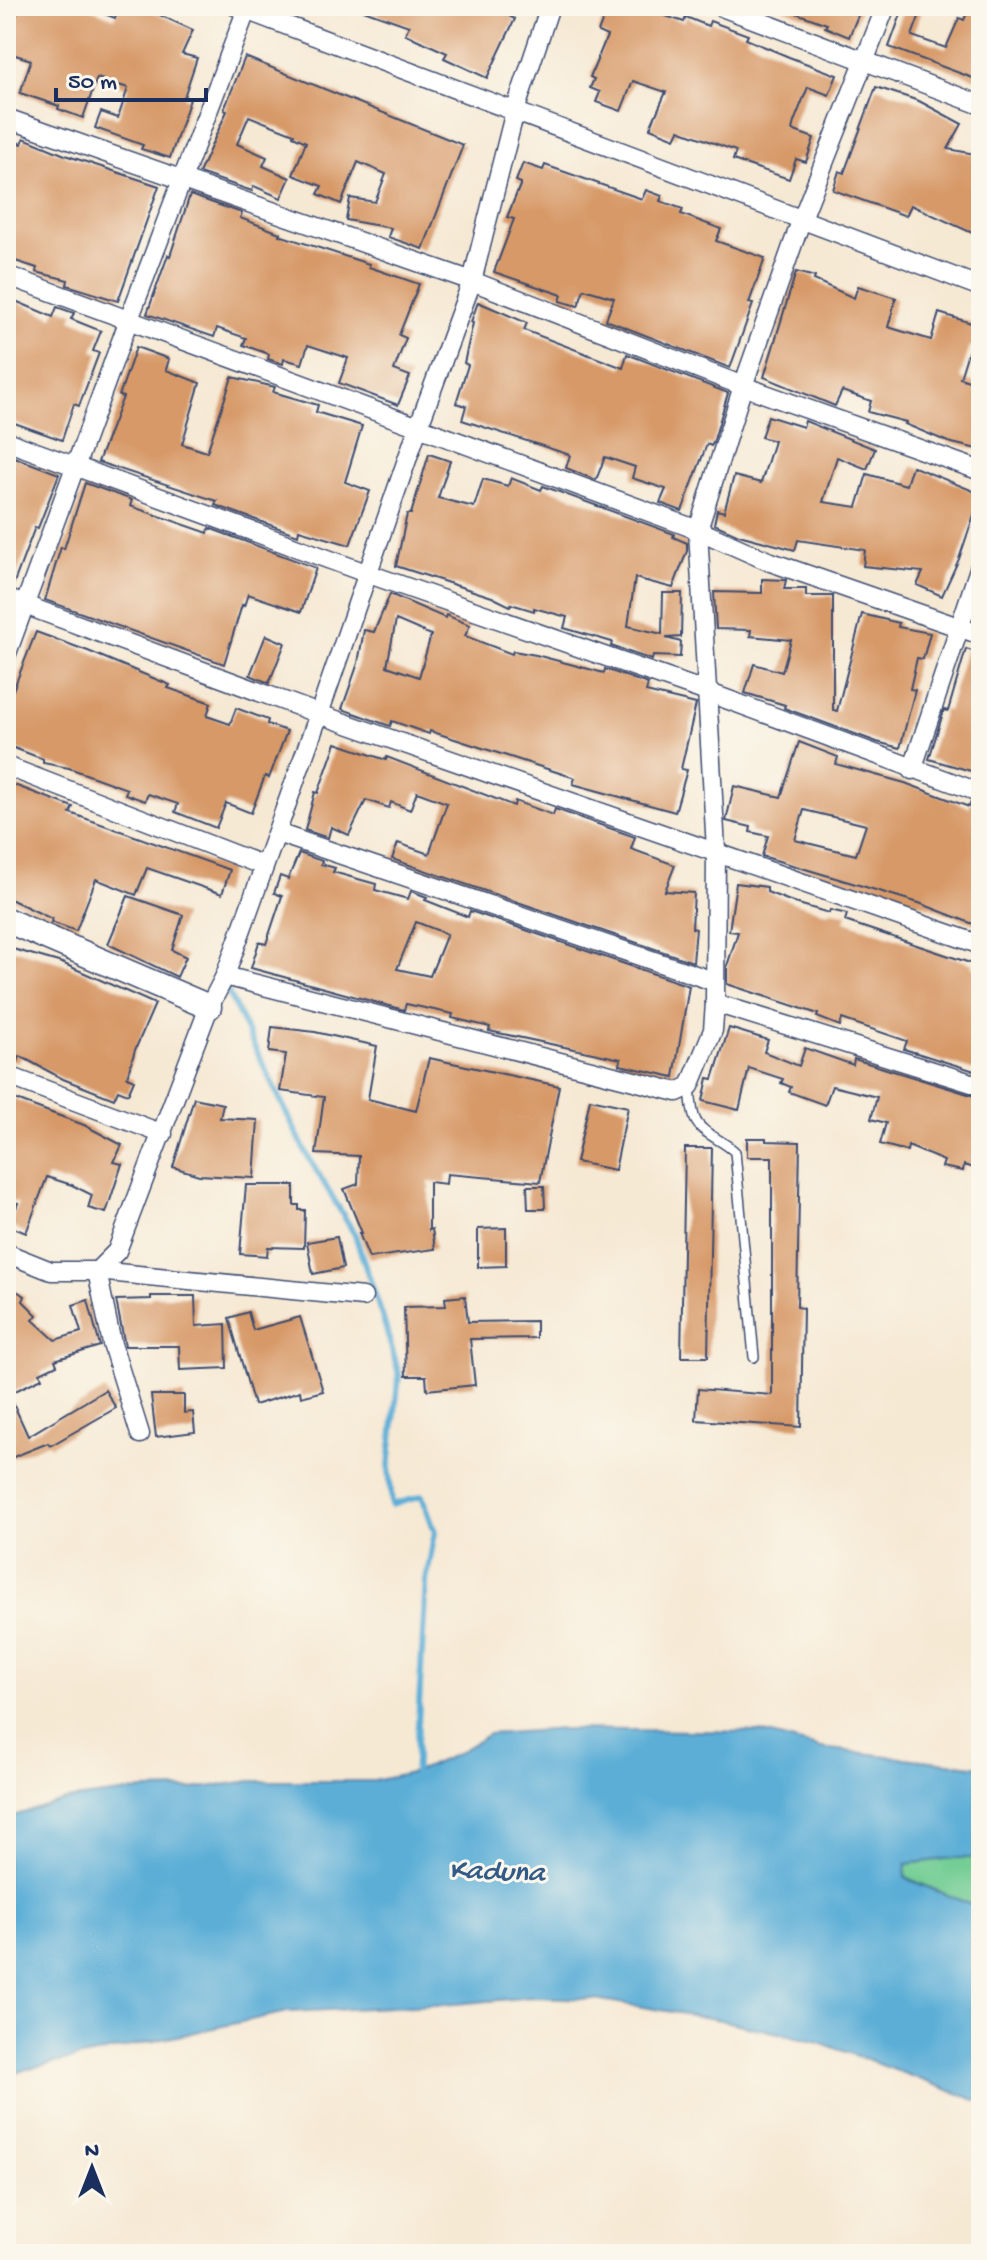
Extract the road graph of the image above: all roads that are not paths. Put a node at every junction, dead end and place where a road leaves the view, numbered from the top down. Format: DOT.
graph roads {
  1 [pos="550,6"];
  2 [pos="719,6"];
  3 [pos="886,6"];
  4 [pos="243,7"];
  5 [pos="862,62"];
  6 [pos="981,105"];
  7 [pos="515,111"];
  8 [pos="6,118"];
  9 [pos="182,180"];
  10 [pos="801,221"];
  11 [pos="6,275"];
  12 [pos="472,281"];
  13 [pos="981,287"];
  14 [pos="128,322"];
  15 [pos="743,386"];
  16 [pos="419,425"];
  17 [pos="6,441"];
  18 [pos="77,468"];
  19 [pos="981,471"];
  20 [pos="698,530"];
  21 [pos="981,563"];
  22 [pos="366,573"];
  23 [pos="6,598"];
  24 [pos="25,606"];
  25 [pos="960,629"];
  26 [pos="981,635"];
  27 [pos="6,656"];
  28 [pos="707,692"];
  29 [pos="319,714"];
  30 [pos="6,766"];
  31 [pos="912,770"];
  32 [pos="981,793"];
  33 [pos="277,833"];
  34 [pos="716,850"];
  35 [pos="264,866"];
  36 [pos="6,920"];
  37 [pos="981,945"];
  38 [pos="225,976"];
  39 [pos="713,981"];
  40 [pos="715,1003"];
  41 [pos="209,1007"];
  42 [pos="6,1075"];
  43 [pos="690,1086"];
  44 [pos="981,1086"];
  45 [pos="163,1134"];
  46 [pos="6,1253"];
  47 [pos="97,1271"];
  48 [pos="363,1297"];
  49 [pos="754,1357"];
  50 [pos="140,1434"];
  1 -- 7 [label="street"];
  2 -- 5 [label="street"];
  3 -- 5 [label="street"];
  4 -- 7 [label="street"];
  4 -- 9 [label="street"];
  5 -- 6 [label="street"];
  5 -- 10 [label="street"];
  7 -- 10 [label="street"];
  7 -- 12 [label="street"];
  8 -- 9 [label="street"];
  9 -- 12 [label="street"];
  9 -- 14 [label="street"];
  10 -- 13 [label="street"];
  10 -- 15 [label="street"];
  11 -- 14 [label="street"];
  12 -- 15 [label="street"];
  12 -- 16 [label="street"];
  14 -- 16 [label="street"];
  14 -- 18 [label="street"];
  15 -- 19 [label="street"];
  15 -- 20 [label="street"];
  16 -- 20 [label="street"];
  16 -- 22 [label="street"];
  17 -- 18 [label="street"];
  18 -- 22 [label="street"];
  18 -- 24 [label="street"];
  20 -- 25 [label="street"];
  20 -- 28 [label="street"];
  21 -- 25 [label="street"];
  22 -- 28 [label="street"];
  22 -- 29 [label="street"];
  23 -- 24 [label="street"];
  24 -- 27 [label="street"];
  24 -- 29 [label="street"];
  25 -- 26 [label="street"];
  25 -- 31 [label="street"];
  28 -- 31 [label="street"];
  28 -- 34 [label="street"];
  29 -- 33 [label="street"];
  29 -- 34 [label="street"];
  30 -- 35 [label="street"];
  31 -- 32 [label="street"];
  33 -- 35 [label="street"];
  33 -- 39 [label="street"];
  34 -- 37 [label="street"];
  34 -- 39 [label="street"];
  35 -- 38 [label="street"];
  36 -- 41 [label="street"];
  38 -- 41 [label="street"];
  38 -- 43 [label="street"];
  39 -- 40 [label="street"];
  40 -- 43 [label="street"];
  40 -- 44 [label="street"];
  41 -- 45 [label="street"];
  42 -- 45 [label="street"];
  43 -- 49 [label="lane"];
  45 -- 47 [label="street"];
  46 -- 47 [label="street"];
  47 -- 48 [label="street"];
  47 -- 50 [label="street"];
}
